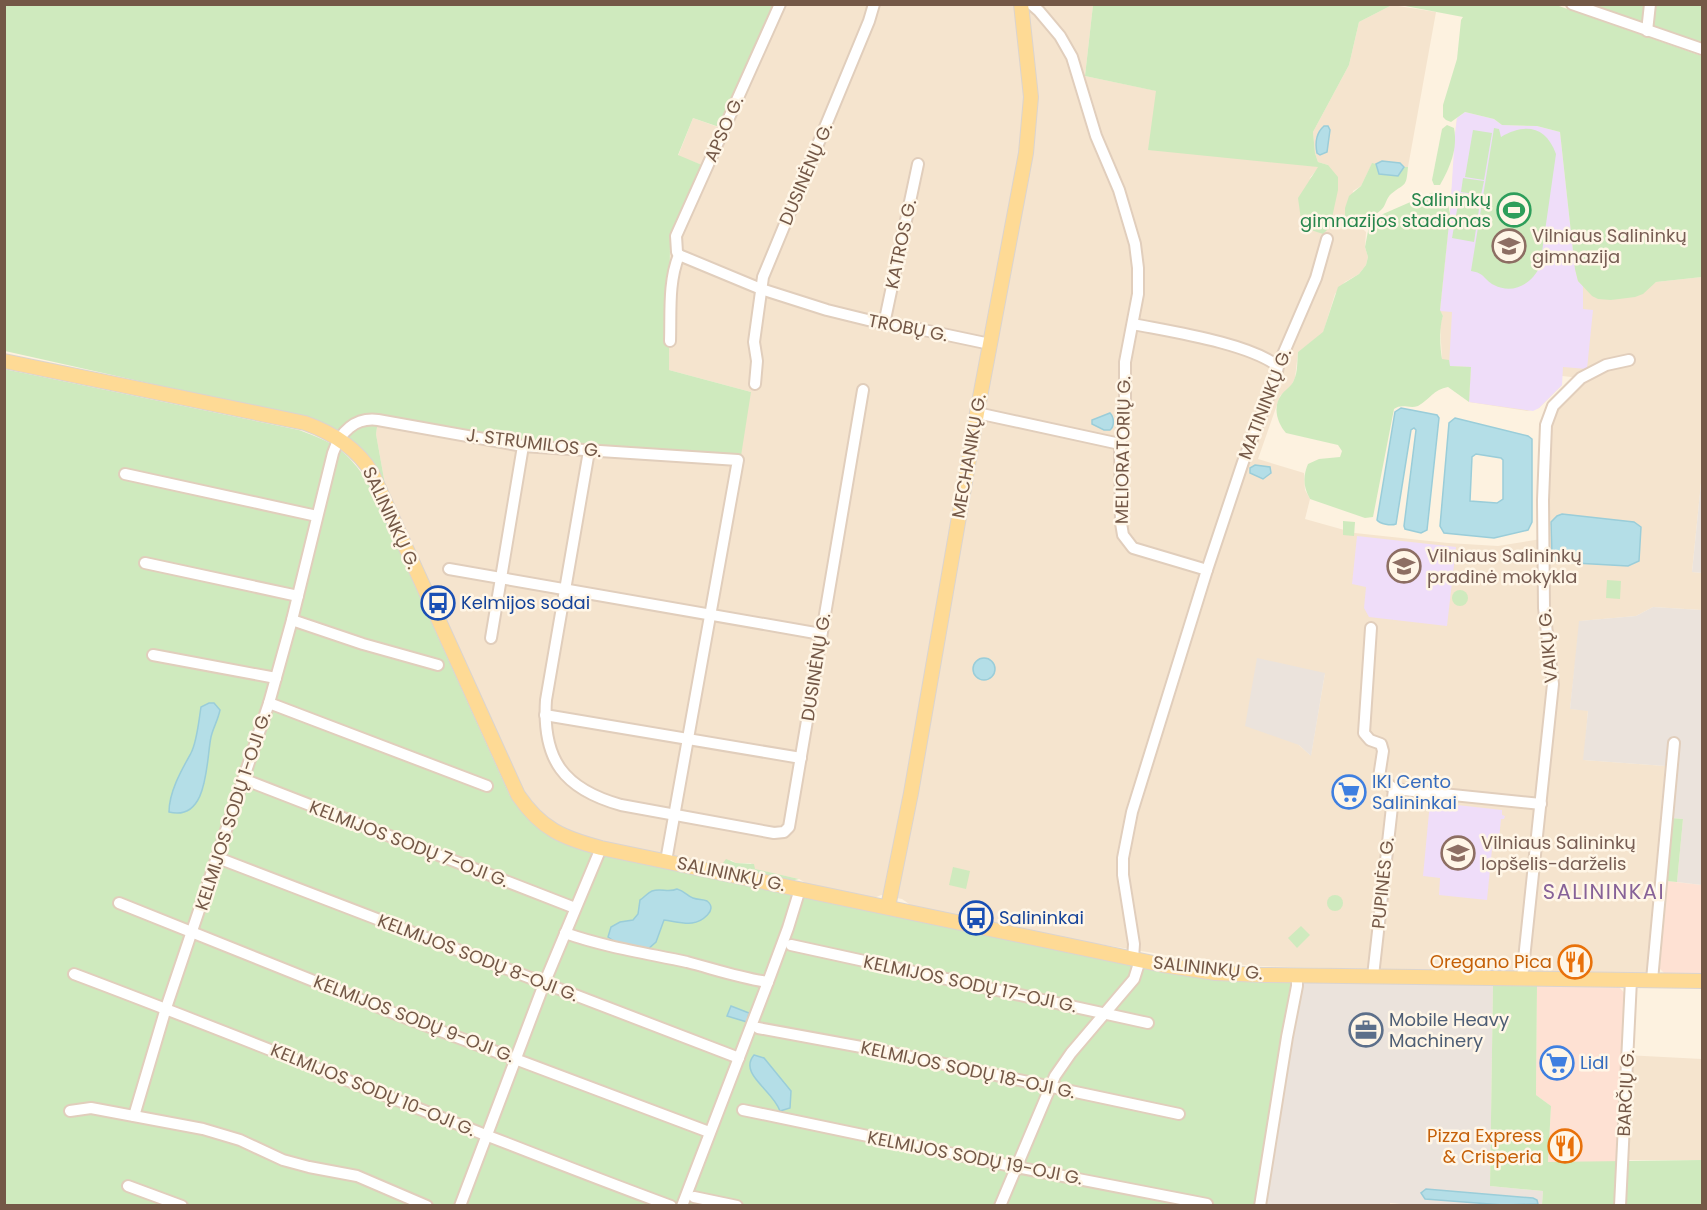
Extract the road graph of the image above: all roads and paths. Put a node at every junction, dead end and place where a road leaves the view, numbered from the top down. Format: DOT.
graph roads {
  1 [pos="780,4"];
  2 [pos="874,4"];
  3 [pos="1022,4"];
  4 [pos="1030,4"];
  5 [pos="1650,4"];
  6 [pos="1578,6"];
  7 [pos="1647,31"];
  8 [pos="1702,49"];
  9 [pos="918,164"];
  10 [pos="1327,239"];
  11 [pos="679,255"];
  12 [pos="761,289"];
  13 [pos="884,324"];
  14 [pos="1133,324"];
  15 [pos="670,341"];
  16 [pos="990,344"];
  17 [pos="1629,360"];
  18 [pos="4,361"];
  19 [pos="1278,366"];
  20 [pos="755,384"];
  21 [pos="863,390"];
  22 [pos="977,413"];
  23 [pos="340,439"];
  24 [pos="1120,444"];
  25 [pos="523,446"];
  26 [pos="589,451"];
  27 [pos="125,474"];
  28 [pos="317,516"];
  29 [pos="145,563"];
  30 [pos="449,569"];
  31 [pos="1207,570"];
  32 [pos="501,578"];
  33 [pos="565,589"];
  34 [pos="298,596"];
  35 [pos="710,615"];
  36 [pos="292,620"];
  37 [pos="1371,628"];
  38 [pos="821,634"];
  39 [pos="491,638"];
  40 [pos="153,655"];
  41 [pos="438,665"];
  42 [pos="276,678"];
  43 [pos="269,703"];
  44 [pos="545,715"];
  45 [pos="688,738"];
  46 [pos="1674,743"];
  47 [pos="801,758"];
  48 [pos="243,779"];
  49 [pos="487,786"];
  50 [pos="1394,789"];
  51 [pos="1541,804"];
  52 [pos="675,815"];
  53 [pos="601,848"];
  54 [pos="218,858"];
  55 [pos="666,861"];
  56 [pos="800,889"];
  57 [pos="119,903"];
  58 [pos="888,907"];
  59 [pos="576,908"];
  60 [pos="194,931"];
  61 [pos="565,933"];
  62 [pos="791,945"];
  63 [pos="1136,959"];
  64 [pos="74,974"];
  65 [pos="1297,976"];
  66 [pos="1373,976"];
  67 [pos="1522,978"];
  68 [pos="1631,980"];
  69 [pos="1652,980"];
  70 [pos="1702,981"];
  71 [pos="768,982"];
  72 [pos="544,984"];
  73 [pos="166,1008"];
  74 [pos="1105,1013"];
  75 [pos="1148,1023"];
  76 [pos="758,1028"];
  77 [pos="739,1058"];
  78 [pos="516,1060"];
  79 [pos="1050,1088"];
  80 [pos="743,1110"];
  81 [pos="70,1111"];
  82 [pos="1179,1114"];
  83 [pos="134,1116"];
  84 [pos="709,1132"];
  85 [pos="486,1135"];
  86 [pos="1016,1167"];
  87 [pos="128,1186"];
  88 [pos="694,1197"];
  89 [pos="1207,1204"];
  90 [pos="182,1206"];
  91 [pos="427,1206"];
  92 [pos="460,1206"];
  93 [pos="671,1206"];
  94 [pos="682,1206"];
  95 [pos="737,1206"];
  96 [pos="1000,1206"];
  97 [pos="1260,1206"];
  98 [pos="1620,1206"];
  1 -- 11 [label="street, APSO G."];
  2 -- 12 [label="street, DUSINĖNŲ G."];
  3 -- 16 [label="main road, MECHANIKŲ G."];
  4 -- 14 [label="street, MELIORATORIŲ G."];
  5 -- 7 [label="street"];
  6 -- 7 [label="street"];
  7 -- 8 [label="street"];
  9 -- 13 [label="street, KATROS G."];
  10 -- 19 [label="street, MATININKŲ G."];
  11 -- 12 [label="street"];
  11 -- 15 [label="street, APSO G."];
  12 -- 13 [label="street, TROBŲ G."];
  12 -- 20 [label="street, DUSINĖNŲ G."];
  13 -- 16 [label="street, TROBŲ G."];
  14 -- 19 [label="street"];
  14 -- 24 [label="street, MELIORATORIŲ G."];
  16 -- 22 [label="main road, MECHANIKŲ G."];
  17 -- 51 [label="street, VAIKŲ G."];
  18 -- 23 [label="main road, SALININKŲ G."];
  19 -- 31 [label="street, MATININKŲ G."];
  21 -- 38 [label="street, DUSINĖNŲ G."];
  22 -- 24 [label="street"];
  22 -- 58 [label="main road, MECHANIKŲ G."];
  23 -- 25 [label="street, J. STRUMILOS G."];
  23 -- 28 [label="street, KELMIJOS SODŲ 1-OJI G."];
  23 -- 53 [label="main road, SALININKŲ G."];
  24 -- 31 [label="street, MELIORATORIŲ G."];
  25 -- 26 [label="street, J. STRUMILOS G."];
  25 -- 32 [label="street"];
  26 -- 33 [label="street, DUSINĖNŲ G."];
  26 -- 35 [label="street, J. STRUMILOS G."];
  27 -- 28 [label="street"];
  28 -- 34 [label="street, KELMIJOS SODŲ 1-OJI G."];
  29 -- 34 [label="street"];
  30 -- 32 [label="street"];
  31 -- 63 [label="street"];
  32 -- 33 [label="street"];
  32 -- 39 [label="street"];
  33 -- 35 [label="street"];
  33 -- 44 [label="street, DUSINĖNŲ G."];
  34 -- 36 [label="street, KELMIJOS SODŲ 1-OJI G."];
  35 -- 38 [label="street"];
  35 -- 45 [label="street"];
  36 -- 41 [label="street"];
  36 -- 42 [label="street, KELMIJOS SODŲ 1-OJI G."];
  37 -- 50 [label="street"];
  38 -- 47 [label="street, DUSINĖNŲ G."];
  40 -- 42 [label="street"];
  42 -- 43 [label="street, KELMIJOS SODŲ 1-OJI G."];
  43 -- 48 [label="street, KELMIJOS SODŲ 1-OJI G."];
  43 -- 49 [label="street"];
  44 -- 45 [label="street"];
  44 -- 52 [label="street, DUSINĖNŲ G."];
  45 -- 47 [label="street"];
  45 -- 52 [label="street"];
  46 -- 69 [label="street"];
  47 -- 52 [label="street, DUSINĖNŲ G."];
  48 -- 54 [label="street, KELMIJOS SODŲ 1-OJI G."];
  48 -- 59 [label="street, KELMIJOS SODŲ 7-OJI G."];
  50 -- 51 [label="street"];
  50 -- 66 [label="street, PUPINĖS G."];
  51 -- 67 [label="street, VAIKŲ G."];
  52 -- 55 [label="street"];
  53 -- 55 [label="main road, SALININKŲ G."];
  53 -- 59 [label="street"];
  54 -- 60 [label="street, KELMIJOS SODŲ 1-OJI G."];
  54 -- 72 [label="street, KELMIJOS SODŲ 8-OJI G."];
  55 -- 56 [label="main road, SALININKŲ G."];
  56 -- 58 [label="main road, SALININKŲ G."];
  56 -- 71 [label="street"];
  57 -- 60 [label="street, KELMIJOS SODŲ 9-OJI G."];
  58 -- 63 [label="main road, SALININKŲ G."];
  59 -- 61 [label="street"];
  60 -- 73 [label="street, KELMIJOS SODŲ 1-OJI G."];
  60 -- 78 [label="street, KELMIJOS SODŲ 9-OJI G."];
  61 -- 71 [label="street"];
  61 -- 72 [label="street"];
  62 -- 74 [label="street, KELMIJOS SODŲ 17-OJI G."];
  63 -- 65 [label="main road, SALININKŲ G."];
  63 -- 74 [label="street"];
  64 -- 73 [label="street, KELMIJOS SODŲ 10-OJI G."];
  65 -- 66 [label="main road, SALININKŲ G."];
  65 -- 97 [label="street"];
  66 -- 67 [label="main road, SALININKŲ G."];
  67 -- 68 [label="main road, SALININKŲ G."];
  68 -- 69 [label="main road, SALININKŲ G."];
  68 -- 98 [label="street, BARČIŲ G."];
  69 -- 70 [label="main road, SALININKŲ G."];
  71 -- 77 [label="street"];
  72 -- 77 [label="street, KELMIJOS SODŲ 8-OJI G."];
  72 -- 78 [label="street"];
  73 -- 83 [label="street, KELMIJOS SODŲ 1-OJI G."];
  73 -- 85 [label="street, KELMIJOS SODŲ 10-OJI G."];
  74 -- 75 [label="street, KELMIJOS SODŲ 17-OJI G."];
  74 -- 79 [label="street"];
  76 -- 79 [label="street, KELMIJOS SODŲ 18-OJI G."];
  77 -- 84 [label="street"];
  78 -- 84 [label="street, KELMIJOS SODŲ 9-OJI G."];
  78 -- 85 [label="street"];
  79 -- 82 [label="street, KELMIJOS SODŲ 18-OJI G."];
  79 -- 86 [label="street"];
  80 -- 86 [label="street, KELMIJOS SODŲ 19-OJI G."];
  81 -- 83 [label="street"];
  83 -- 91 [label="street"];
  84 -- 94 [label="street"];
  85 -- 92 [label="street"];
  85 -- 93 [label="street, KELMIJOS SODŲ 10-OJI G."];
  86 -- 89 [label="street, KELMIJOS SODŲ 19-OJI G."];
  86 -- 96 [label="street"];
  87 -- 90 [label="street"];
  88 -- 95 [label="street"];
}
